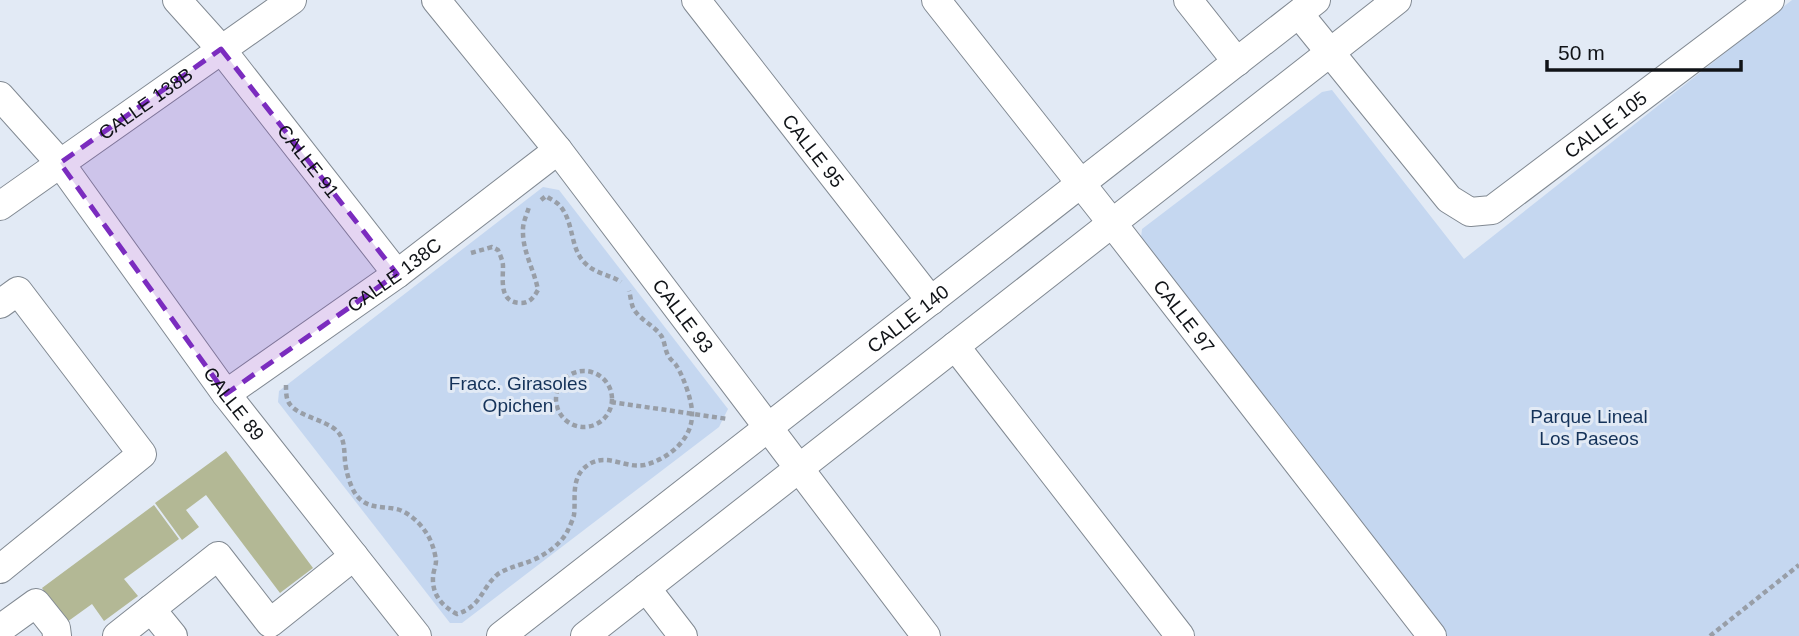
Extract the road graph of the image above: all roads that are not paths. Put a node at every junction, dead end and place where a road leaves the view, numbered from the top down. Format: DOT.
graph roads {
  1 [pos="177,0"];
  2 [pos="292,0"];
  3 [pos="436,0"];
  4 [pos="696,0"];
  5 [pos="936,0"];
  6 [pos="1188,0"];
  7 [pos="1397,0"];
  8 [pos="1770,0"];
  9 [pos="1308,7"];
  10 [pos="221,49"];
  11 [pos="1329,53"];
  12 [pos="1237,62"];
  13 [pos="0,96"];
  14 [pos="558,150"];
  15 [pos="60,163"];
  16 [pos="1080,184"];
  17 [pos="0,206"];
  18 [pos="1112,223"];
  19 [pos="397,274"];
  20 [pos="931,301"];
  21 [pos="0,304"];
  22 [pos="956,346"];
  23 [pos="226,394"];
  24 [pos="768,427"];
  25 [pos="799,468"];
  26 [pos="354,556"];
  27 [pos="0,569"];
  28 [pos="646,588"];
  29 [pos="151,609"];
  30 [pos="0,629"];
  31 [pos="57,636"];
  32 [pos="117,636"];
  33 [pos="173,636"];
  34 [pos="417,636"];
  35 [pos="501,636"];
  36 [pos="584,636"];
  37 [pos="683,636"];
  38 [pos="926,636"];
  39 [pos="1180,636"];
  40 [pos="1432,636"];
  1 -- 10 [label="street"];
  2 -- 10 [label="street, CALLE 138B"];
  3 -- 14 [label="street, CALLE 93"];
  4 -- 20 [label="street, CALLE 95"];
  5 -- 16 [label="street, CALLE 97"];
  6 -- 12 [label="street"];
  7 -- 11 [label="street"];
  8 -- 11 [label="street, CALLE 105"];
  9 -- 11 [label="street"];
  9 -- 12 [label="street, CALLE 140"];
  10 -- 15 [label="street, CALLE 138B"];
  10 -- 19 [label="street, CALLE 91"];
  11 -- 18 [label="street"];
  12 -- 16 [label="street, CALLE 140"];
  13 -- 15 [label="street, CALLE 89"];
  14 -- 19 [label="street, CALLE 138C"];
  14 -- 24 [label="street, CALLE 93"];
  15 -- 17 [label="street, CALLE 138B"];
  15 -- 23 [label="street, CALLE 89"];
  16 -- 18 [label="street, CALLE 97"];
  16 -- 20 [label="street, CALLE 140"];
  18 -- 22 [label="street"];
  18 -- 40 [label="street, CALLE 97"];
  19 -- 23 [label="street, CALLE 138C"];
  20 -- 24 [label="street, CALLE 140"];
  21 -- 27 [label="street"];
  22 -- 25 [label="street"];
  22 -- 39 [label="street"];
  23 -- 26 [label="street, CALLE 89"];
  24 -- 25 [label="street, CALLE 93"];
  24 -- 35 [label="street, CALLE 140"];
  25 -- 28 [label="street"];
  25 -- 38 [label="street, CALLE 93"];
  26 -- 29 [label="street"];
  26 -- 34 [label="street, CALLE 89"];
  28 -- 36 [label="street"];
  28 -- 37 [label="street"];
  29 -- 32 [label="street"];
  29 -- 33 [label="street"];
  30 -- 31 [label="street"];
}
